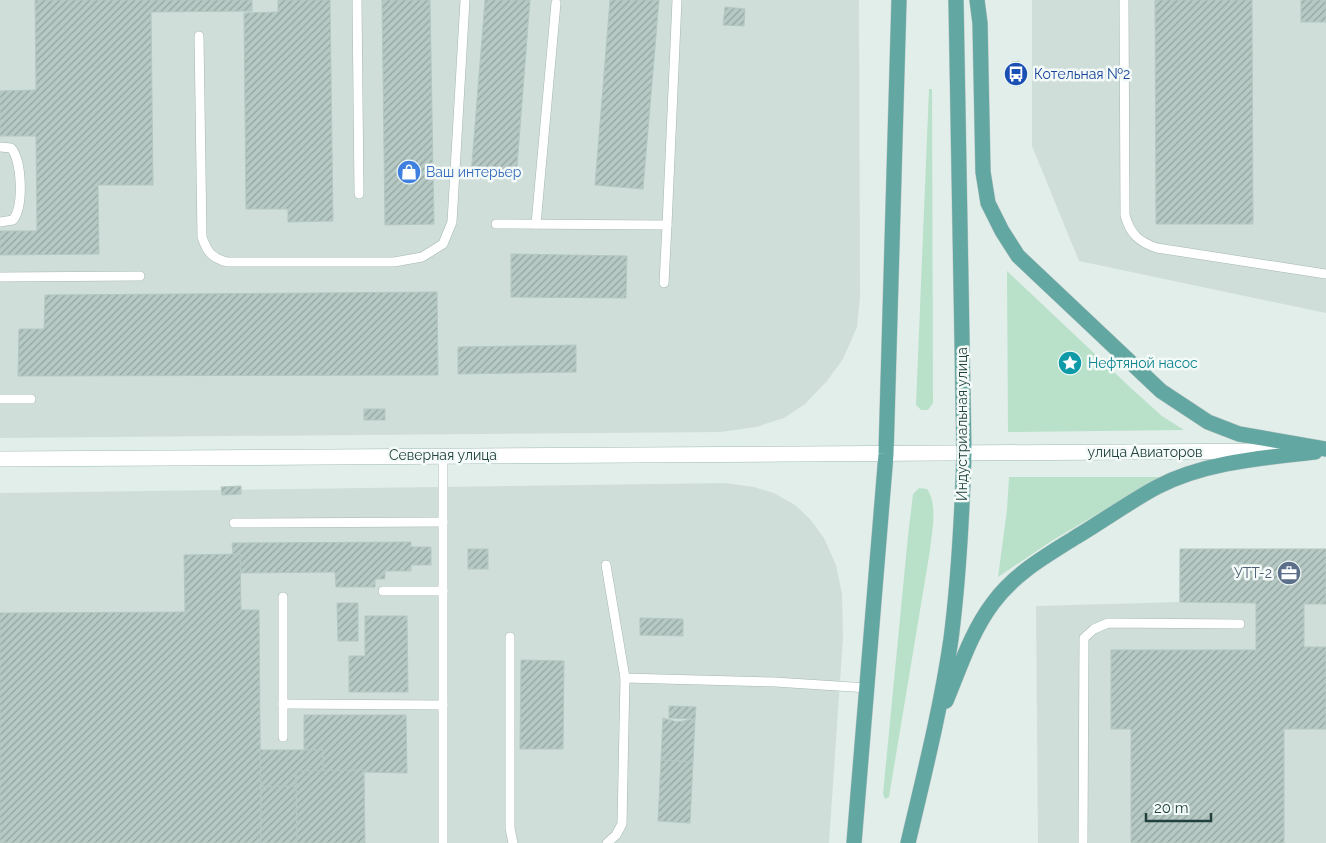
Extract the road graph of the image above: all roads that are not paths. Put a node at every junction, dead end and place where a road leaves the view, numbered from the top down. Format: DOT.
graph roads {
  1 [pos="357,0"];
  2 [pos="465,0"];
  3 [pos="677,0"];
  4 [pos="899,0"];
  5 [pos="956,0"];
  6 [pos="977,0"];
  7 [pos="1124,0"];
  8 [pos="556,3"];
  9 [pos="199,36"];
  10 [pos="0,147"];
  11 [pos="359,194"];
  12 [pos="0,222"];
  13 [pos="496,224"];
  14 [pos="536,224"];
  15 [pos="667,225"];
  16 [pos="1326,274"];
  17 [pos="140,276"];
  18 [pos="0,277"];
  19 [pos="664,283"];
  20 [pos="0,399"];
  21 [pos="31,399"];
  22 [pos="1326,450"];
  23 [pos="886,454"];
  24 [pos="964,454"];
  25 [pos="443,455"];
  26 [pos="0,459"];
  27 [pos="443,522"];
  28 [pos="234,523"];
  29 [pos="606,565"];
  30 [pos="383,591"];
  31 [pos="443,591"];
  32 [pos="283,597"];
  33 [pos="1240,624"];
  34 [pos="510,636"];
  35 [pos="625,678"];
  36 [pos="868,688"];
  37 [pos="283,704"];
  38 [pos="443,705"];
  39 [pos="935,726"];
  40 [pos="283,737"];
  41 [pos="443,843"];
  42 [pos="513,843"];
  43 [pos="607,843"];
  44 [pos="854,843"];
  45 [pos="908,843"];
  46 [pos="1084,843"];
  1 -- 11 [label="lane"];
  2 -- 9 [label="lane"];
  3 -- 15 [label="lane"];
  4 -- 23 [label="main road"];
  5 -- 24 [label="main road, Индустриальная улица"];
  6 -- 22 [label="main road"];
  7 -- 16 [label="lane"];
  8 -- 14 [label="lane"];
  10 -- 12 [label="lane"];
  13 -- 14 [label="lane"];
  14 -- 15 [label="lane"];
  15 -- 19 [label="lane"];
  17 -- 18 [label="lane"];
  20 -- 21 [label="lane"];
  22 -- 24 [label="main road, улица Авиаторов"];
  22 -- 39 [label="main road"];
  23 -- 24 [label="main road, улица Авиаторов"];
  23 -- 25 [label="main road, Северная улица"];
  23 -- 36 [label="main road"];
  24 -- 39 [label="main road, Индустриальная улица"];
  25 -- 26 [label="main road, Северная улица"];
  25 -- 27 [label="lane"];
  27 -- 28 [label="lane"];
  27 -- 31 [label="lane"];
  29 -- 35 [label="lane"];
  30 -- 31 [label="lane"];
  31 -- 38 [label="lane"];
  32 -- 37 [label="lane"];
  33 -- 46 [label="lane"];
  34 -- 42 [label="lane"];
  35 -- 36 [label="lane"];
  35 -- 43 [label="lane"];
  36 -- 44 [label="main road"];
  37 -- 38 [label="lane"];
  37 -- 40 [label="lane"];
  38 -- 41 [label="lane"];
  39 -- 45 [label="main road, Индустриальная улица"];
}
